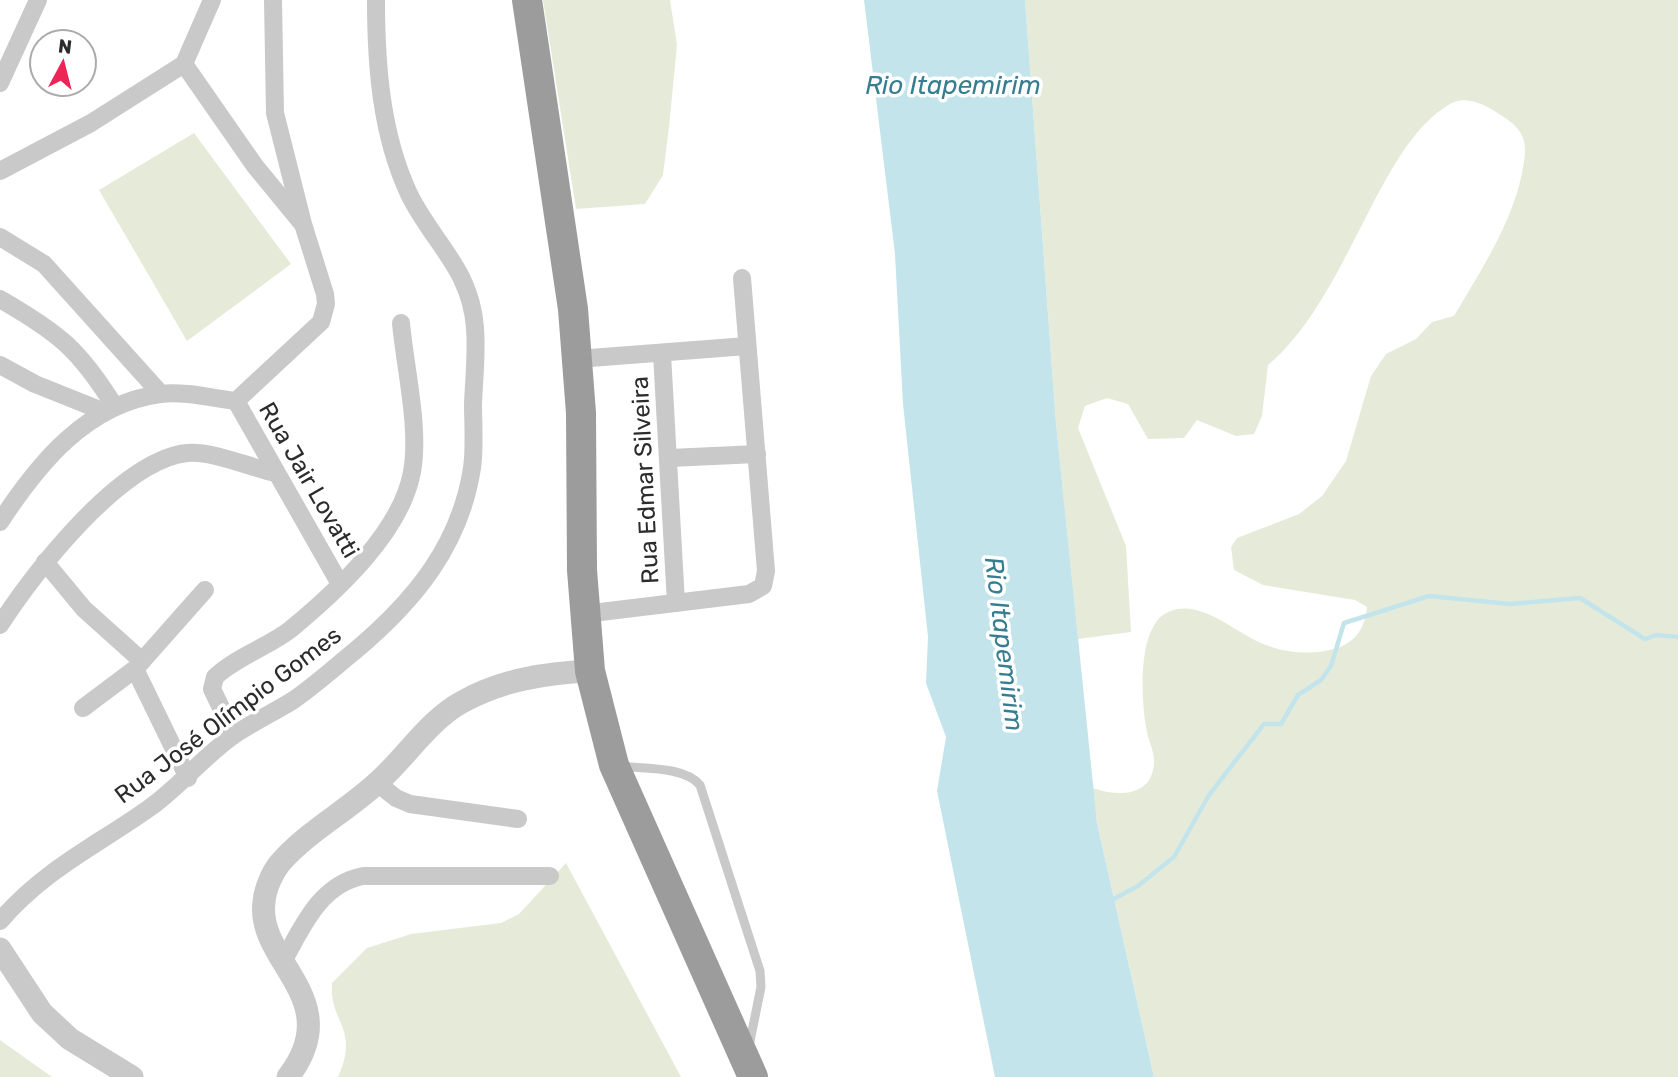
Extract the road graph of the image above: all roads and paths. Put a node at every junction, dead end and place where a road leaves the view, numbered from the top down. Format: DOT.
graph roads {
  1 [pos="38,0"];
  2 [pos="212,0"];
  3 [pos="273,0"];
  4 [pos="376,0"];
  5 [pos="527,0"];
  6 [pos="184,64"];
  7 [pos="0,83"];
  8 [pos="0,171"];
  9 [pos="303,224"];
  10 [pos="0,237"];
  11 [pos="741,278"];
  12 [pos="0,299"];
  13 [pos="401,323"];
  14 [pos="747,346"];
  15 [pos="662,354"];
  16 [pos="577,359"];
  17 [pos="0,365"];
  18 [pos="161,394"];
  19 [pos="236,401"];
  20 [pos="110,410"];
  21 [pos="757,454"];
  22 [pos="670,458"];
  23 [pos="276,473"];
  24 [pos="0,522"];
  25 [pos="45,562"];
  26 [pos="340,584"];
  27 [pos="205,590"];
  28 [pos="676,603"];
  29 [pos="584,614"];
  30 [pos="0,625"];
  31 [pos="139,665"];
  32 [pos="590,671"];
  33 [pos="83,708"];
  34 [pos="234,735"];
  35 [pos="614,765"];
  36 [pos="188,778"];
  37 [pos="377,783"];
  38 [pos="518,819"];
  39 [pos="550,876"];
  40 [pos="0,921"];
  41 [pos="0,949"];
  42 [pos="284,960"];
  43 [pos="749,1069"];
  44 [pos="132,1077"];
  45 [pos="288,1077"];
  1 -- 7 [label="street"];
  2 -- 6 [label="street"];
  3 -- 9 [label="street"];
  4 -- 34 [label="street, Rua José Olímpio Gomes"];
  5 -- 16 [label="highway"];
  6 -- 8 [label="street"];
  6 -- 9 [label="street"];
  9 -- 19 [label="street"];
  10 -- 18 [label="street"];
  11 -- 14 [label="street"];
  12 -- 20 [label="street"];
  13 -- 26 [label="street"];
  14 -- 15 [label="street"];
  14 -- 21 [label="street"];
  15 -- 16 [label="street"];
  15 -- 22 [label="street, Rua Edmar Silveira"];
  16 -- 29 [label="highway"];
  17 -- 20 [label="street"];
  18 -- 19 [label="street"];
  18 -- 20 [label="street"];
  19 -- 23 [label="street, Rua Jair Lovatti"];
  20 -- 24 [label="street"];
  21 -- 22 [label="street"];
  21 -- 28 [label="street"];
  22 -- 28 [label="street, Rua Edmar Silveira"];
  23 -- 25 [label="street"];
  23 -- 26 [label="street, Rua Jair Lovatti"];
  25 -- 30 [label="street"];
  25 -- 31 [label="street"];
  26 -- 34 [label="street"];
  27 -- 31 [label="street"];
  28 -- 29 [label="street"];
  29 -- 32 [label="highway"];
  31 -- 33 [label="street"];
  31 -- 36 [label="street"];
  32 -- 35 [label="highway"];
  32 -- 37 [label="street"];
  34 -- 36 [label="street, Rua José Olímpio Gomes"];
  35 -- 43 [label="highway"];
  35 -- 43 [label="lane"];
  36 -- 40 [label="street, Rua José Olímpio Gomes"];
  37 -- 38 [label="street"];
  37 -- 42 [label="street"];
  39 -- 42 [label="street"];
  41 -- 44 [label="street"];
  42 -- 45 [label="street"];
}
